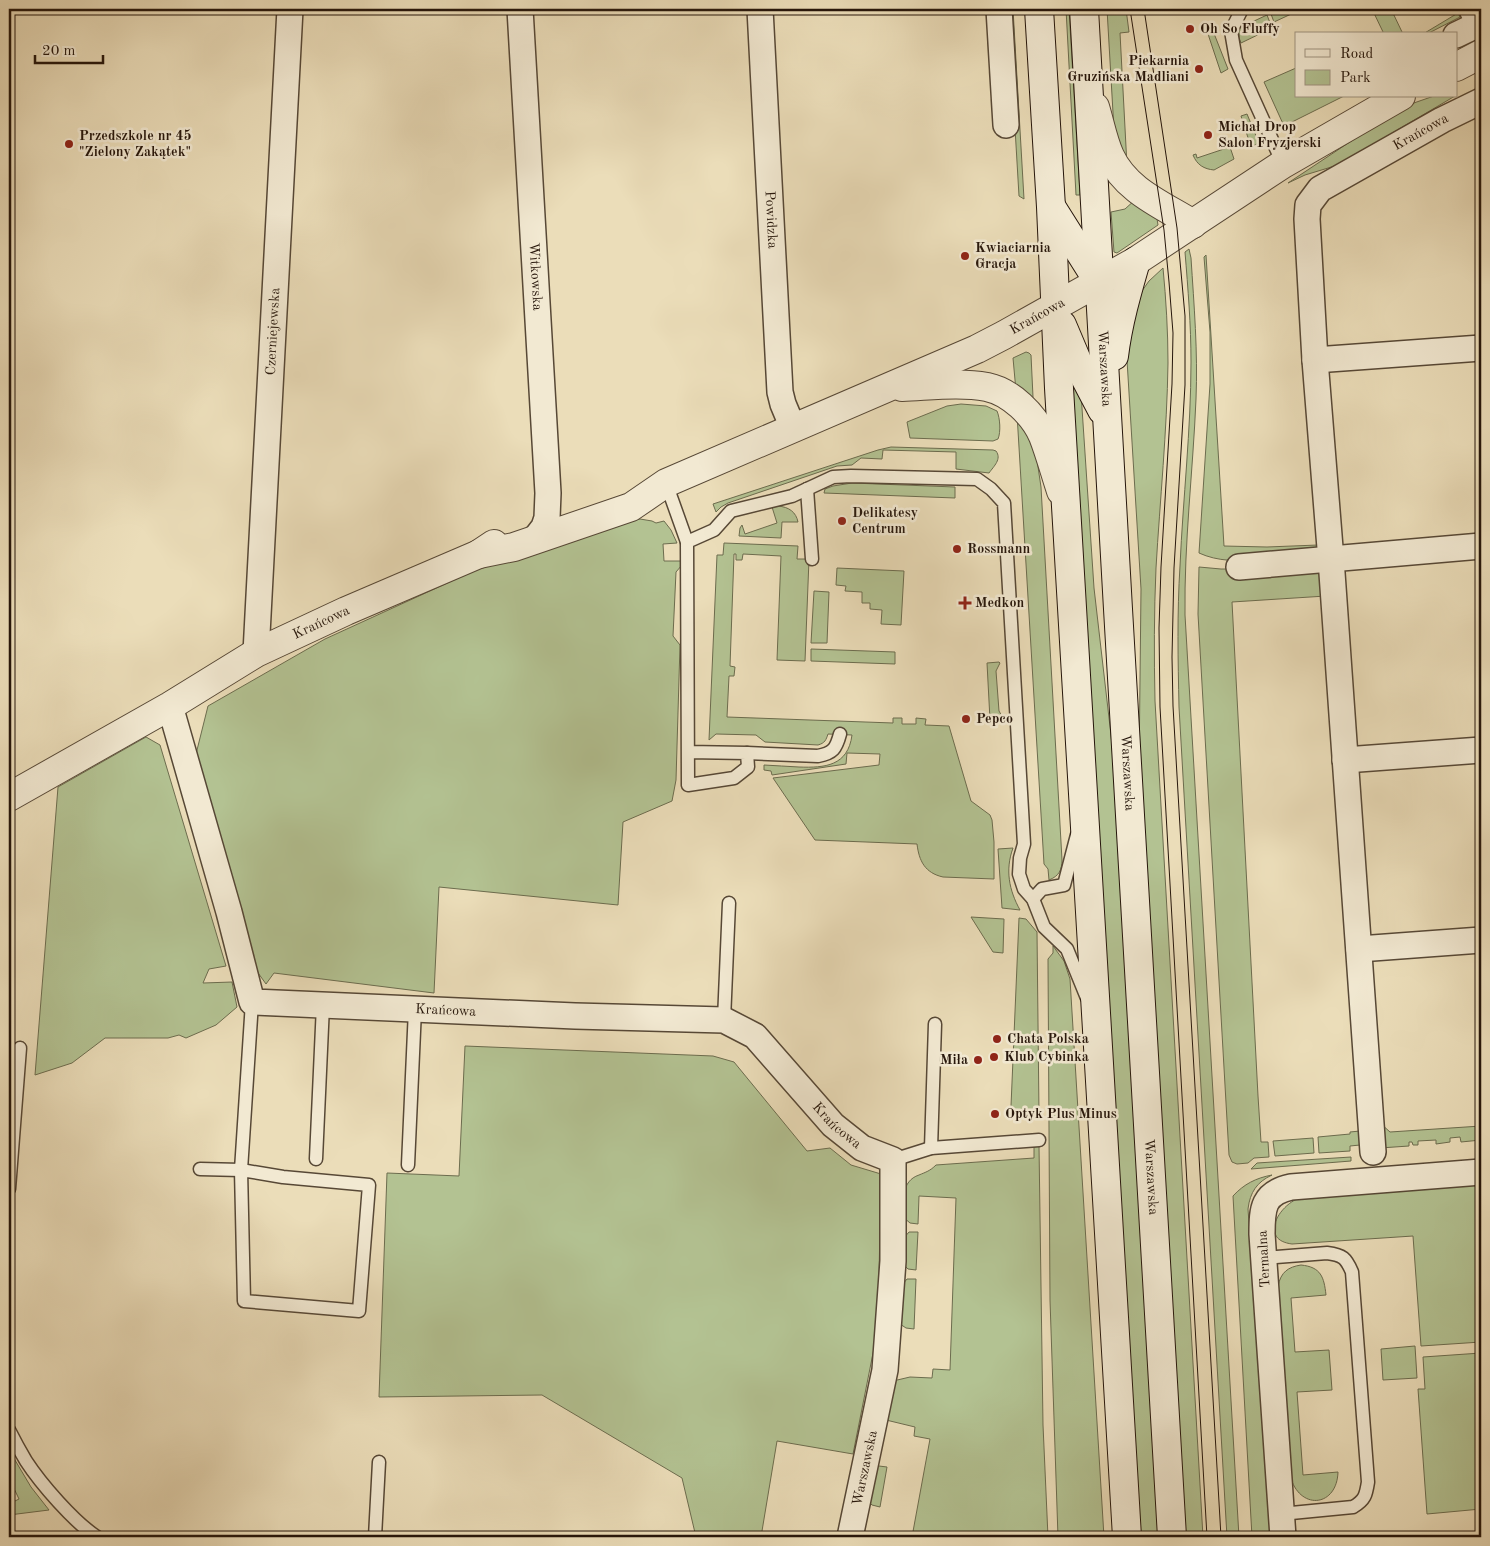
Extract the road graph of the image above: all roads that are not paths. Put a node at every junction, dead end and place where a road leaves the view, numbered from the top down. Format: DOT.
graph roads {
  1 [pos="290,9"];
  2 [pos="520,9"];
  3 [pos="760,9"];
  4 [pos="999,9"];
  5 [pos="1040,9"];
  6 [pos="1084,9"];
  7 [pos="1242,9"];
  8 [pos="1481,54"];
  9 [pos="1458,66"];
  10 [pos="1089,86"];
  11 [pos="1392,99"];
  12 [pos="1481,101"];
  13 [pos="1006,125"];
  14 [pos="1283,164"];
  15 [pos="1051,207"];
  16 [pos="1193,224"];
  17 [pos="1136,261"];
  18 [pos="1099,283"];
  19 [pos="1054,307"];
  20 [pos="1481,348"];
  21 [pos="1315,360"];
  22 [pos="1081,370"];
  23 [pos="888,388"];
  24 [pos="1059,388"];
  25 [pos="1107,420"];
  26 [pos="793,428"];
  27 [pos="666,483"];
  28 [pos="807,489"];
  29 [pos="1067,512"];
  30 [pos="540,529"];
  31 [pos="687,542"];
  32 [pos="1481,546"];
  33 [pos="812,559"];
  34 [pos="1331,559"];
  35 [pos="1239,567"];
  36 [pos="256,654"];
  37 [pos="170,706"];
  38 [pos="840,734"];
  39 [pos="1481,750"];
  40 [pos="688,752"];
  41 [pos="747,753"];
  42 [pos="1345,760"];
  43 [pos="9,797"];
  44 [pos="1084,809"];
  45 [pos="1033,899"];
  46 [pos="729,903"];
  47 [pos="1481,940"];
  48 [pos="1359,949"];
  49 [pos="252,1002"];
  50 [pos="324,1005"];
  51 [pos="415,1009"];
  52 [pos="724,1020"];
  53 [pos="1097,1023"];
  54 [pos="935,1024"];
  55 [pos="20,1048"];
  56 [pos="1039,1140"];
  57 [pos="931,1148"];
  58 [pos="316,1159"];
  59 [pos="893,1160"];
  60 [pos="408,1165"];
  61 [pos="1374,1167"];
  62 [pos="200,1169"];
  63 [pos="241,1170"];
  64 [pos="1481,1172"];
  65 [pos="9,1189"];
  66 [pos="1263,1258"];
  67 [pos="9,1430"];
  68 [pos="379,1462"];
  69 [pos="1282,1526"];
  70 [pos="87,1535"];
  71 [pos="374,1537"];
  72 [pos="850,1537"];
  73 [pos="1127,1537"];
  74 [pos="1172,1537"];
  1 -- 36 [label="street, Czerniejewska"];
  2 -- 30 [label="street, Witkowska"];
  3 -- 26 [label="street, Powidzka"];
  4 -- 13 [label="street"];
  5 -- 15 [label="main road"];
  6 -- 10 [label="main road, Warszawska"];
  7 -- 14 [label="lane"];
  8 -- 9 [label="main road"];
  10 -- 16 [label="main road"];
  10 -- 18 [label="main road, Warszawska"];
  11 -- 14 [label="main road, Krańcowa"];
  12 -- 21 [label="street, Krańcowa"];
  14 -- 16 [label="main road, Krańcowa"];
  15 -- 18 [label="main road"];
  15 -- 19 [label="main road"];
  16 -- 17 [label="main road, Krańcowa"];
  17 -- 18 [label="main road, Krańcowa"];
  17 -- 25 [label="main road"];
  18 -- 19 [label="main road, Krańcowa"];
  18 -- 25 [label="main road, Warszawska"];
  19 -- 22 [label="main road"];
  19 -- 23 [label="main road, Krańcowa"];
  19 -- 24 [label="main road"];
  20 -- 21 [label="street"];
  21 -- 34 [label="street, Krańcowa"];
  22 -- 24 [label="main road"];
  22 -- 25 [label="main road"];
  23 -- 26 [label="main road, Krańcowa"];
  23 -- 29 [label="main road"];
  24 -- 29 [label="main road"];
  25 -- 74 [label="main road, Warszawska"];
  26 -- 27 [label="main road, Krańcowa"];
  27 -- 30 [label="main road, Krańcowa"];
  27 -- 31 [label="lane"];
  28 -- 31 [label="lane"];
  28 -- 33 [label="lane"];
  28 -- 45 [label="lane"];
  29 -- 44 [label="main road"];
  30 -- 36 [label="main road, Krańcowa"];
  31 -- 40 [label="lane"];
  32 -- 34 [label="street"];
  34 -- 35 [label="street"];
  34 -- 42 [label="street, Krańcowa"];
  36 -- 37 [label="main road, Krańcowa"];
  37 -- 43 [label="main road, Krańcowa"];
  37 -- 49 [label="street"];
  38 -- 41 [label="lane"];
  39 -- 42 [label="street"];
  40 -- 41 [label="lane"];
  40 -- 41 [label="lane"];
  42 -- 48 [label="street, Krańcowa"];
  44 -- 45 [label="lane"];
  44 -- 53 [label="main road"];
  45 -- 53 [label="lane"];
  46 -- 52 [label="lane"];
  47 -- 48 [label="street"];
  48 -- 61 [label="street, Krańcowa"];
  49 -- 50 [label="street, Krańcowa"];
  49 -- 63 [label="lane"];
  50 -- 51 [label="street, Krańcowa"];
  50 -- 58 [label="lane"];
  51 -- 52 [label="street, Krańcowa"];
  51 -- 60 [label="lane"];
  52 -- 59 [label="street, Krańcowa"];
  53 -- 73 [label="main road"];
  54 -- 57 [label="lane"];
  55 -- 65 [label="lane"];
  56 -- 57 [label="lane"];
  57 -- 59 [label="lane"];
  59 -- 72 [label="street, Warszawska"];
  61 -- 64 [label="street, Termalna"];
  61 -- 66 [label="street, Termalna"];
  62 -- 63 [label="lane"];
  63 -- 63 [label="lane"];
  66 -- 69 [label="street, Termalna"];
  66 -- 69 [label="lane"];
  67 -- 70 [label="lane"];
  68 -- 71 [label="lane"];
}
